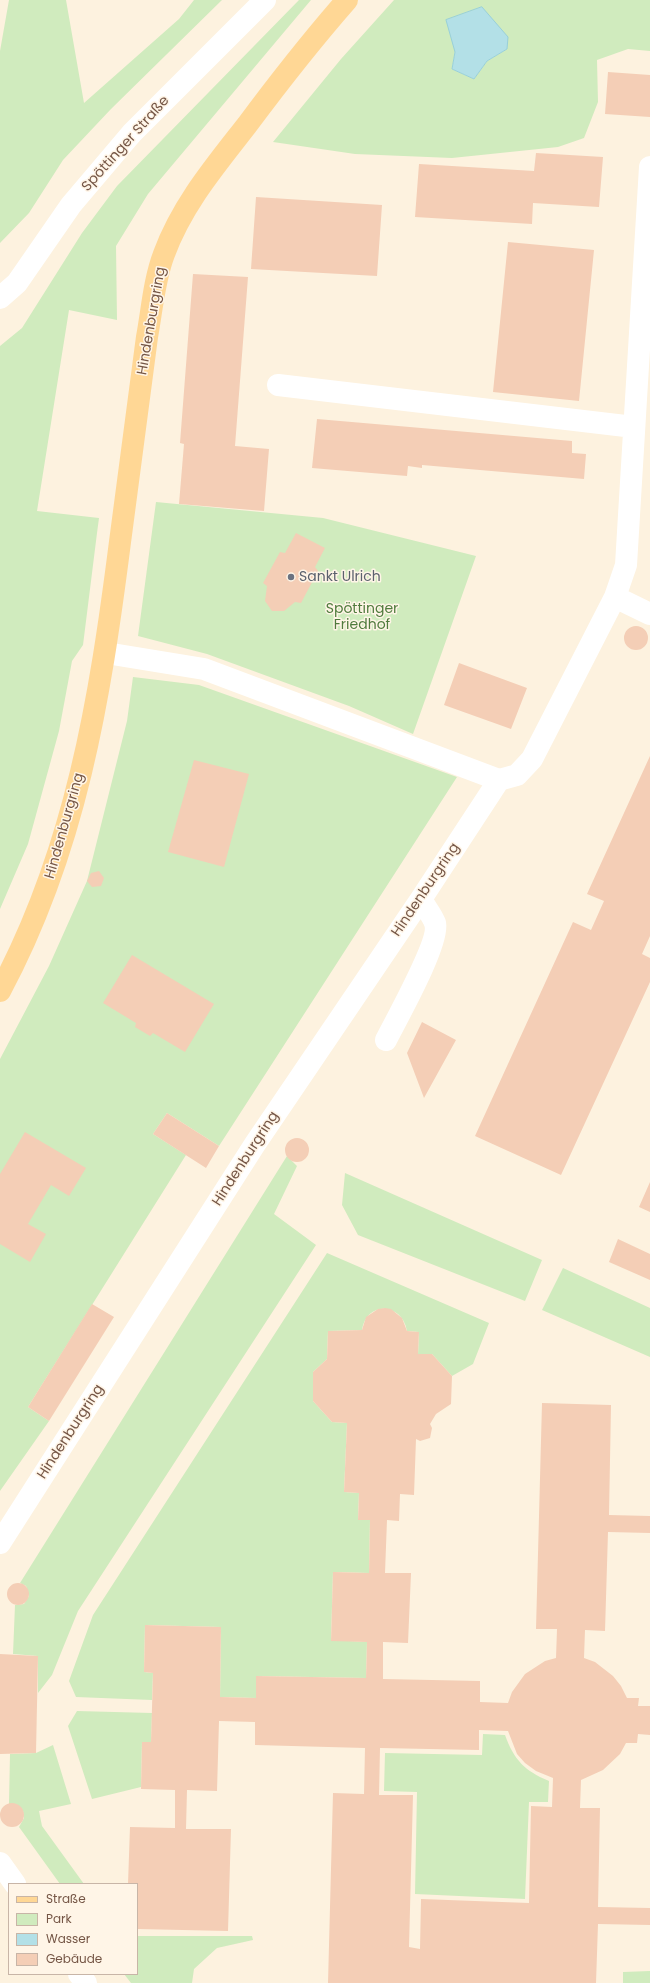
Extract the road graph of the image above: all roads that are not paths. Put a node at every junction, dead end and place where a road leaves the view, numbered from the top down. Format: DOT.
graph roads {
  1 [pos="265,0"];
  2 [pos="347,0"];
  3 [pos="650,167"];
  4 [pos="0,298"];
  5 [pos="644,348"];
  6 [pos="278,385"];
  7 [pos="634,427"];
  8 [pos="615,597"];
  9 [pos="650,614"];
  10 [pos="106,653"];
  11 [pos="499,780"];
  12 [pos="421,899"];
  13 [pos="0,991"];
  14 [pos="386,1040"];
  15 [pos="0,1543"];
  16 [pos="0,1863"];
  17 [pos="14,1883"];
  18 [pos="80,1975"];
  19 [pos="86,1983"];
  1 -- 4 [label="street, Spöttinger Straße"];
  2 -- 10 [label="main road, Hindenburgring"];
  3 -- 5 [label="street"];
  5 -- 7 [label="street"];
  6 -- 7 [label="street"];
  7 -- 8 [label="street"];
  8 -- 9 [label="street"];
  8 -- 11 [label="street"];
  10 -- 11 [label="street"];
  10 -- 13 [label="main road, Hindenburgring"];
  11 -- 12 [label="street, Hindenburgring"];
  12 -- 14 [label="street"];
  12 -- 15 [label="street, Hindenburgring"];
  16 -- 17 [label="street"];
  18 -- 19 [label="street"];
}
